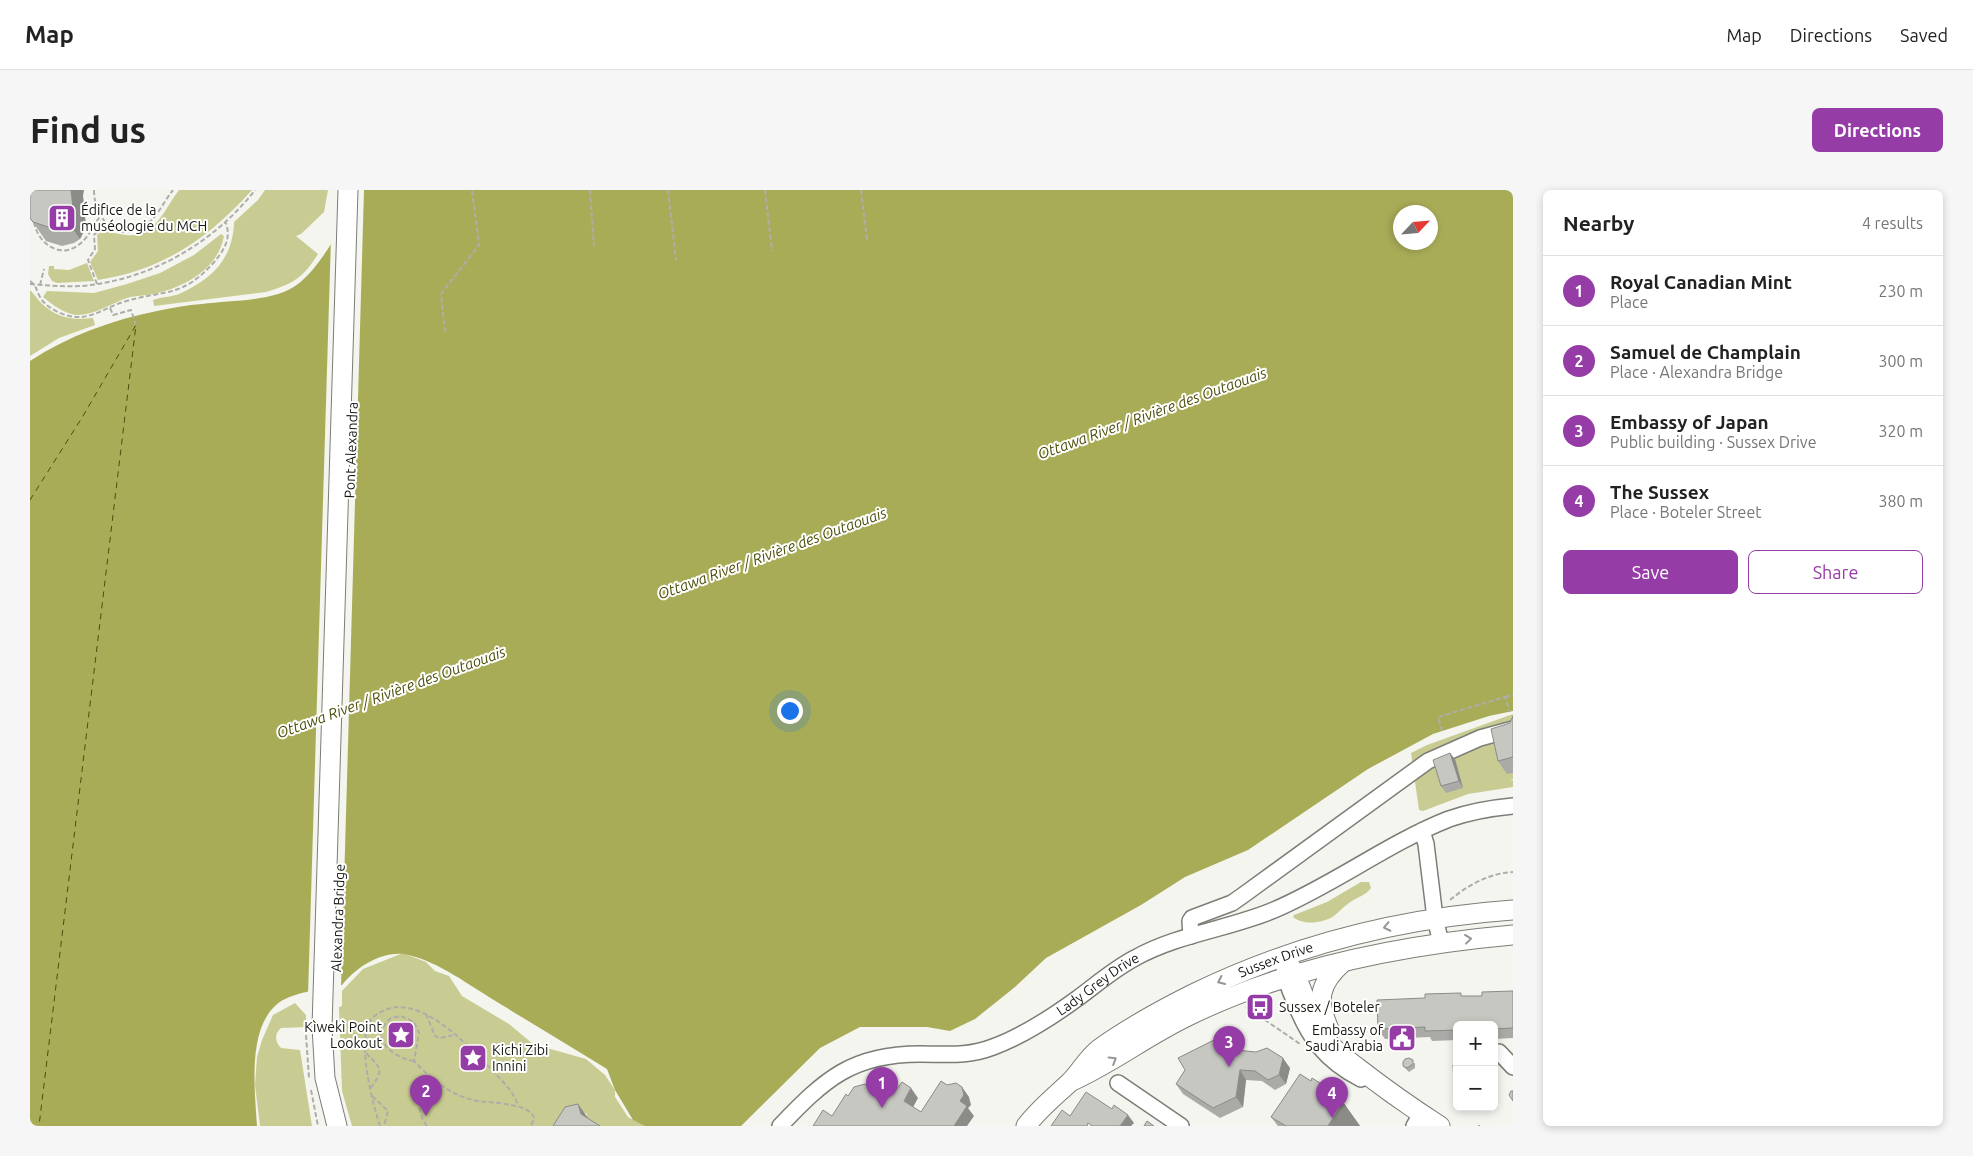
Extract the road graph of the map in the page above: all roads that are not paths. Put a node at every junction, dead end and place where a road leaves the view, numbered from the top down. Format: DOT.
graph roads {
  1 [pos="348,190"];
  2 [pos="359,190"];
  3 [pos="344,709"];
  4 [pos="1513,728"];
  5 [pos="1513,806"];
  6 [pos="1422,831"];
  7 [pos="1513,910"];
  8 [pos="1435,918"];
  9 [pos="1513,935"];
  10 [pos="1191,936"];
  11 [pos="1442,943"];
  12 [pos="1282,955"];
  13 [pos="1343,962"];
  14 [pos="1290,976"];
  15 [pos="328,1028"];
  16 [pos="1498,1052"];
  17 [pos="1513,1067"];
  18 [pos="1358,1068"];
  19 [pos="1070,1082"];
  20 [pos="1118,1083"];
  21 [pos="1387,1091"];
  22 [pos="1417,1120"];
  23 [pos="337,1126"];
  24 [pos="346,1126"];
  25 [pos="780,1126"];
  26 [pos="1026,1126"];
  27 [pos="1180,1126"];
  28 [pos="1440,1126"];
  1 -- 15 [label="main road"];
  2 -- 3 [label="main road, Pont Alexandra"];
  3 -- 15 [label="main road, Alexandra Bridge"];
  4 -- 10 [label="street"];
  5 -- 6 [label="street, Lady Grey Drive"];
  6 -- 8 [label="street"];
  6 -- 10 [label="street, Lady Grey Drive"];
  7 -- 8 [label="main road, Sussex Drive"];
  8 -- 11 [label="street"];
  8 -- 12 [label="main road, Sussex Drive, one-way"];
  11 -- 9 [label="main road, Sussex Drive, one-way"];
  10 -- 25 [label="street, Lady Grey Drive"];
  11 -- 13 [label="main road, Sussex Drive"];
  12 -- 14 [label="main road"];
  12 -- 19 [label="main road, Sussex Drive, one-way"];
  13 -- 14 [label="main road, Sussex Drive"];
  13 -- 18 [label="main road"];
  14 -- 18 [label="main road"];
  19 -- 14 [label="main road, Sussex Drive, one-way"];
  14 -- 21 [label="street"];
  15 -- 23 [label="main road, Alexandra Bridge"];
  15 -- 24 [label="main road, Alexandra Bridge"];
  16 -- 17 [label="street"];
  18 -- 21 [label="main road"];
  19 -- 26 [label="main road, Sussex Drive"];
  20 -- 27 [label="street"];
  21 -- 22 [label="main road"];
  22 -- 28 [label="main road"];
}
